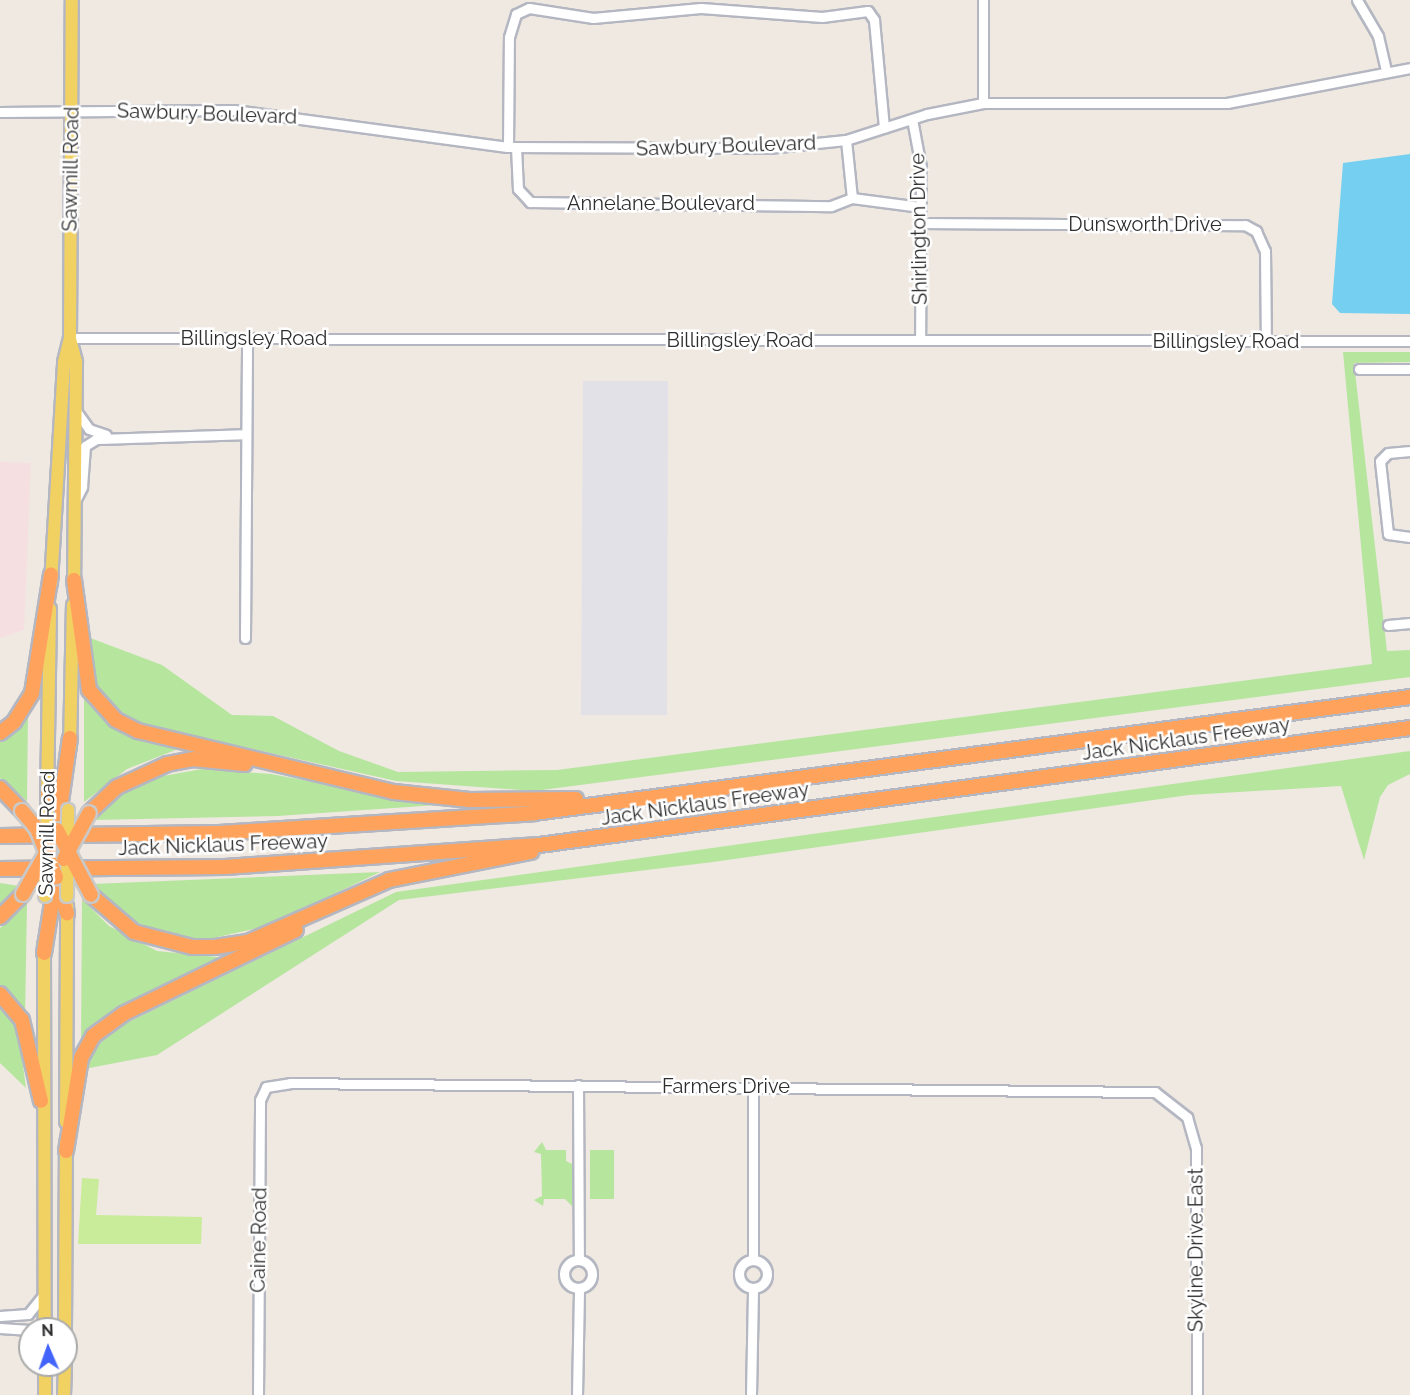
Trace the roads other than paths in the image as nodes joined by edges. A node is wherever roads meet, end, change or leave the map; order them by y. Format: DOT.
graph roads {
  1 [pos="72,0"];
  2 [pos="983,0"];
  3 [pos="1357,0"];
  4 [pos="1410,68"];
  5 [pos="1386,70"];
  6 [pos="983,103"];
  7 [pos="72,110"];
  8 [pos="0,112"];
  9 [pos="912,119"];
  10 [pos="884,128"];
  11 [pos="846,140"];
  12 [pos="512,147"];
  13 [pos="852,198"];
  14 [pos="920,207"];
  15 [pos="920,223"];
  16 [pos="70,338"];
  17 [pos="247,338"];
  18 [pos="920,340"];
  19 [pos="1266,341"];
  20 [pos="1410,341"];
  21 [pos="1359,369"];
  22 [pos="1410,369"];
  23 [pos="76,411"];
  24 [pos="246,434"];
  25 [pos="106,435"];
  26 [pos="1410,451"];
  27 [pos="74,503"];
  28 [pos="1410,537"];
  29 [pos="51,575"];
  30 [pos="74,580"];
  31 [pos="1410,623"];
  32 [pos="1388,625"];
  33 [pos="245,638"];
  34 [pos="1410,697"];
  35 [pos="1410,728"];
  36 [pos="0,733"];
  37 [pos="70,738"];
  38 [pos="318,775"];
  39 [pos="0,788"];
  40 [pos="701,792"];
  41 [pos="48,793"];
  42 [pos="58,810"];
  43 [pos="57,830"];
  44 [pos="0,836"];
  45 [pos="594,838"];
  46 [pos="46,852"];
  47 [pos="67,852"];
  48 [pos="0,869"];
  49 [pos="56,877"];
  50 [pos="56,896"];
  51 [pos="348,898"];
  52 [pos="67,913"];
  53 [pos="0,917"];
  54 [pos="44,953"];
  55 [pos="0,994"];
  56 [pos="578,1085"];
  57 [pos="753,1086"];
  58 [pos="266,1087"];
  59 [pos="41,1101"];
  60 [pos="1180,1109"];
  61 [pos="66,1151"];
  62 [pos="579,1260"];
  63 [pos="753,1260"];
  64 [pos="46,1286"];
  65 [pos="579,1288"];
  66 [pos="753,1288"];
  67 [pos="0,1316"];
  68 [pos="45,1317"];
  69 [pos="65,1317"];
  70 [pos="0,1328"];
  71 [pos="18,1329"];
  72 [pos="45,1377"];
  73 [pos="65,1377"];
  74 [pos="45,1395"];
  75 [pos="64,1395"];
  76 [pos="258,1395"];
  77 [pos="577,1395"];
  78 [pos="751,1395"];
  79 [pos="1197,1395"];
  1 -- 7 [label="main road, Sawmill Road"];
  2 -- 6 [label="street"];
  3 -- 5 [label="street"];
  4 -- 5 [label="street, Sawbury Boulevard"];
  5 -- 6 [label="street, Sawbury Boulevard"];
  6 -- 9 [label="street, Sawbury Boulevard"];
  7 -- 8 [label="street, Sawbury Boulevard"];
  7 -- 12 [label="street, Sawbury Boulevard"];
  7 -- 16 [label="main road, Sawmill Road"];
  9 -- 10 [label="street, Sawbury Boulevard"];
  9 -- 14 [label="street, Shirlington Drive"];
  10 -- 11 [label="street, Sawbury Boulevard"];
  10 -- 12 [label="street, Annelane Boulevard"];
  11 -- 12 [label="street, Sawbury Boulevard"];
  11 -- 13 [label="street"];
  12 -- 13 [label="street, Annelane Boulevard"];
  13 -- 14 [label="street, Annelane Boulevard"];
  14 -- 15 [label="street, Shirlington Drive"];
  15 -- 18 [label="street, Shirlington Drive"];
  15 -- 19 [label="street, Dunsworth Drive"];
  16 -- 17 [label="street, Billingsley Road"];
  16 -- 23 [label="main road, Sawmill Road"];
  16 -- 29 [label="main road, Sawmill Road"];
  17 -- 18 [label="street, Billingsley Road"];
  17 -- 24 [label="street"];
  18 -- 19 [label="street, Billingsley Road"];
  19 -- 20 [label="street, Billingsley Road"];
  21 -- 22 [label="street"];
  23 -- 25 [label="street"];
  23 -- 27 [label="main road, Sawmill Road"];
  24 -- 25 [label="street"];
  24 -- 33 [label="street"];
  25 -- 27 [label="street"];
  26 -- 28 [label="street"];
  27 -- 30 [label="main road, Sawmill Road"];
  29 -- 36 [label="highway"];
  29 -- 41 [label="main road, Sawmill Road"];
  30 -- 37 [label="main road, Sawmill Road"];
  30 -- 38 [label="highway"];
  31 -- 32 [label="street"];
  34 -- 40 [label="highway, Jack Nicklaus Freeway"];
  35 -- 45 [label="highway, Jack Nicklaus Freeway"];
  37 -- 42 [label="highway"];
  38 -- 40 [label="highway"];
  38 -- 47 [label="highway, bridge"];
  39 -- 46 [label="highway, bridge"];
  40 -- 44 [label="highway, Jack Nicklaus Freeway"];
  41 -- 42 [label="highway"];
  42 -- 43 [label="highway"];
  42 -- 46 [label="main road, Sawmill Road, bridge"];
  42 -- 47 [label="main road, Sawmill Road, bridge"];
  43 -- 46 [label="highway, bridge"];
  43 -- 47 [label="highway, bridge"];
  45 -- 48 [label="highway, Jack Nicklaus Freeway"];
  45 -- 51 [label="highway"];
  46 -- 49 [label="highway, bridge"];
  46 -- 50 [label="main road, Sawmill Road, bridge"];
  46 -- 53 [label="highway, bridge"];
  47 -- 49 [label="highway, bridge"];
  47 -- 50 [label="main road, Sawmill Road, bridge"];
  47 -- 51 [label="highway, bridge"];
  49 -- 50 [label="highway"];
  50 -- 52 [label="highway"];
  50 -- 54 [label="highway"];
  51 -- 61 [label="highway"];
  52 -- 61 [label="main road, Sawmill Road"];
  54 -- 59 [label="main road"];
  55 -- 59 [label="highway"];
  56 -- 57 [label="street, Farmers Drive"];
  56 -- 58 [label="street, Farmers Drive"];
  56 -- 62 [label="street"];
  57 -- 60 [label="street, Farmers Drive"];
  57 -- 63 [label="street"];
  58 -- 76 [label="street, Caine Road"];
  59 -- 64 [label="main road"];
  60 -- 79 [label="street, Skyline Drive East"];
  61 -- 69 [label="main road, Sawmill Road"];
  62 -- 65 [label="street"];
  62 -- 65 [label="street"];
  63 -- 66 [label="street"];
  63 -- 66 [label="street"];
  64 -- 67 [label="street"];
  64 -- 68 [label="main road"];
  65 -- 77 [label="street"];
  66 -- 78 [label="street"];
  70 -- 71 [label="street"];
  72 -- 74 [label="main road"];
  73 -- 75 [label="main road"];
}
